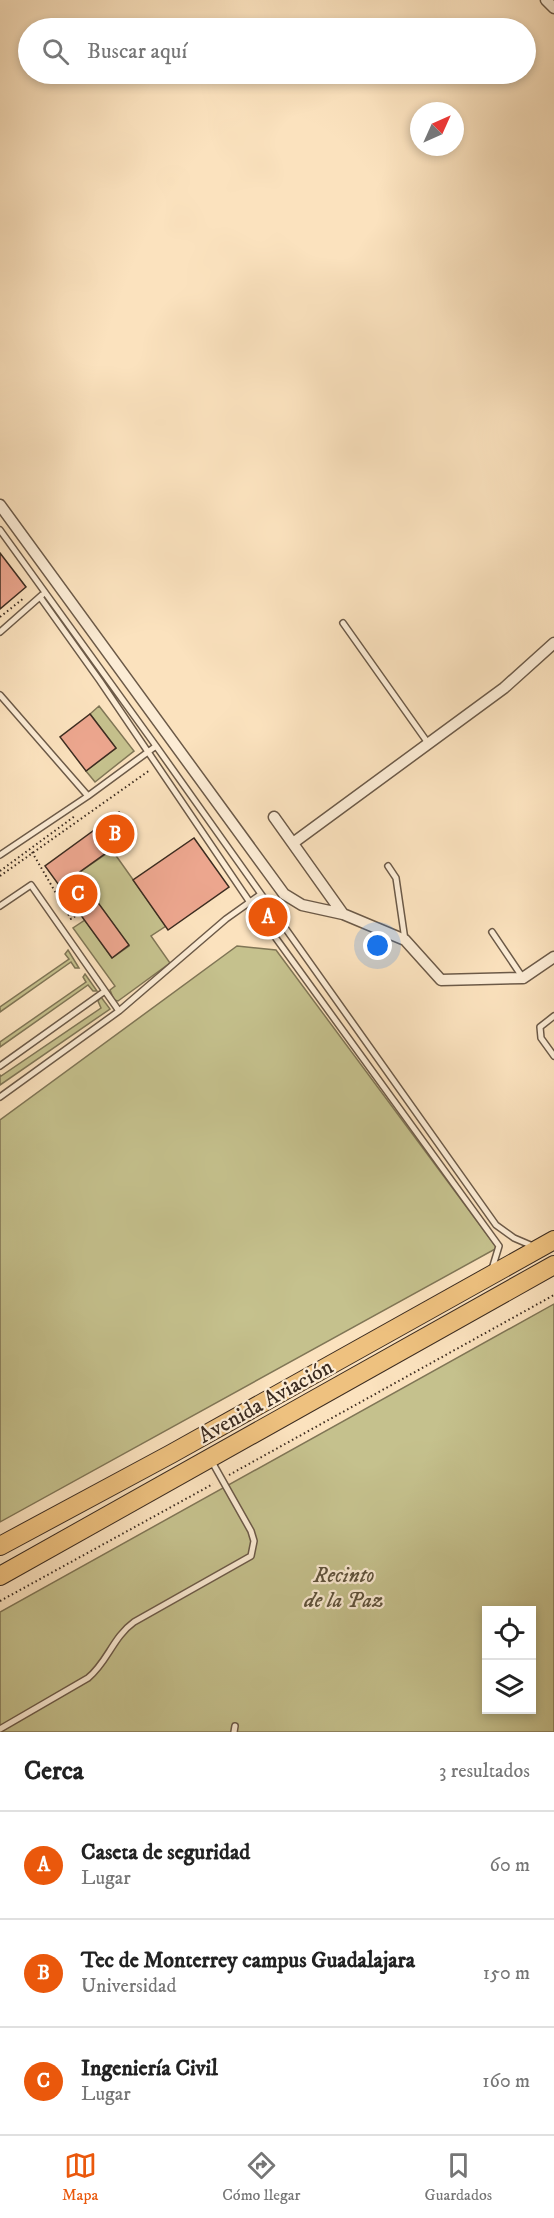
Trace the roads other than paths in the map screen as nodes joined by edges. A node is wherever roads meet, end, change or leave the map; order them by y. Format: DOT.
graph roads {
  1 [pos="546,0"];
  2 [pos="554,8"];
  3 [pos="0,505"];
  4 [pos="0,530"];
  5 [pos="45,592"];
  6 [pos="40,597"];
  7 [pos="343,623"];
  8 [pos="0,632"];
  9 [pos="554,643"];
  10 [pos="0,695"];
  11 [pos="429,745"];
  12 [pos="156,746"];
  13 [pos="148,751"];
  14 [pos="88,796"];
  15 [pos="274,817"];
  16 [pos="293,843"];
  17 [pos="0,855"];
  18 [pos="388,866"];
  19 [pos="261,894"];
  20 [pos="249,901"];
  21 [pos="0,906"];
  22 [pos="343,914"];
  23 [pos="492,932"];
  24 [pos="405,940"];
  25 [pos="554,957"];
  26 [pos="523,978"];
  27 [pos="105,991"];
  28 [pos="119,1011"];
  29 [pos="554,1016"];
  30 [pos="554,1056"];
  31 [pos="0,1066"];
  32 [pos="0,1097"];
  33 [pos="548,1252"];
  34 [pos="490,1276"];
  35 [pos="171,1454"];
  36 [pos="210,1458"];
  37 [pos="182,1474"];
  38 [pos="0,1546"];
  39 [pos="0,1576"];
  40 [pos="0,1729"];
  1 -- 2 [label="street"];
  3 -- 22 [label="street"];
  4 -- 5 [label="lane"];
  5 -- 6 [label="lane"];
  5 -- 12 [label="lane"];
  6 -- 8 [label="lane"];
  6 -- 13 [label="lane"];
  7 -- 11 [label="lane"];
  9 -- 11 [label="street"];
  10 -- 14 [label="lane"];
  11 -- 16 [label="street"];
  12 -- 13 [label="lane"];
  12 -- 19 [label="lane"];
  13 -- 14 [label="lane"];
  13 -- 20 [label="lane"];
  14 -- 17 [label="lane"];
  15 -- 16 [label="street"];
  16 -- 22 [label="street"];
  18 -- 24 [label="lane"];
  19 -- 20 [label="lane"];
  19 -- 33 [label="lane"];
  20 -- 28 [label="lane"];
  20 -- 34 [label="lane"];
  21 -- 27 [label="lane"];
  22 -- 24 [label="street"];
  23 -- 26 [label="lane"];
  24 -- 26 [label="street"];
  25 -- 26 [label="street"];
  27 -- 28 [label="lane"];
  27 -- 31 [label="lane"];
  28 -- 32 [label="lane"];
  29 -- 30 [label="lane"];
  33 -- 34 [label="main road, Avenida Aviación"];
  33 -- 36 [label="main road, Avenida Aviación"];
  34 -- 35 [label="main road, Avenida Aviación"];
  35 -- 37 [label="main road"];
  35 -- 38 [label="main road, Avenida Aviación"];
  36 -- 37 [label="main road, Avenida Aviación"];
  36 -- 40 [label="lane"];
  37 -- 39 [label="main road, Avenida Aviación"];
}
